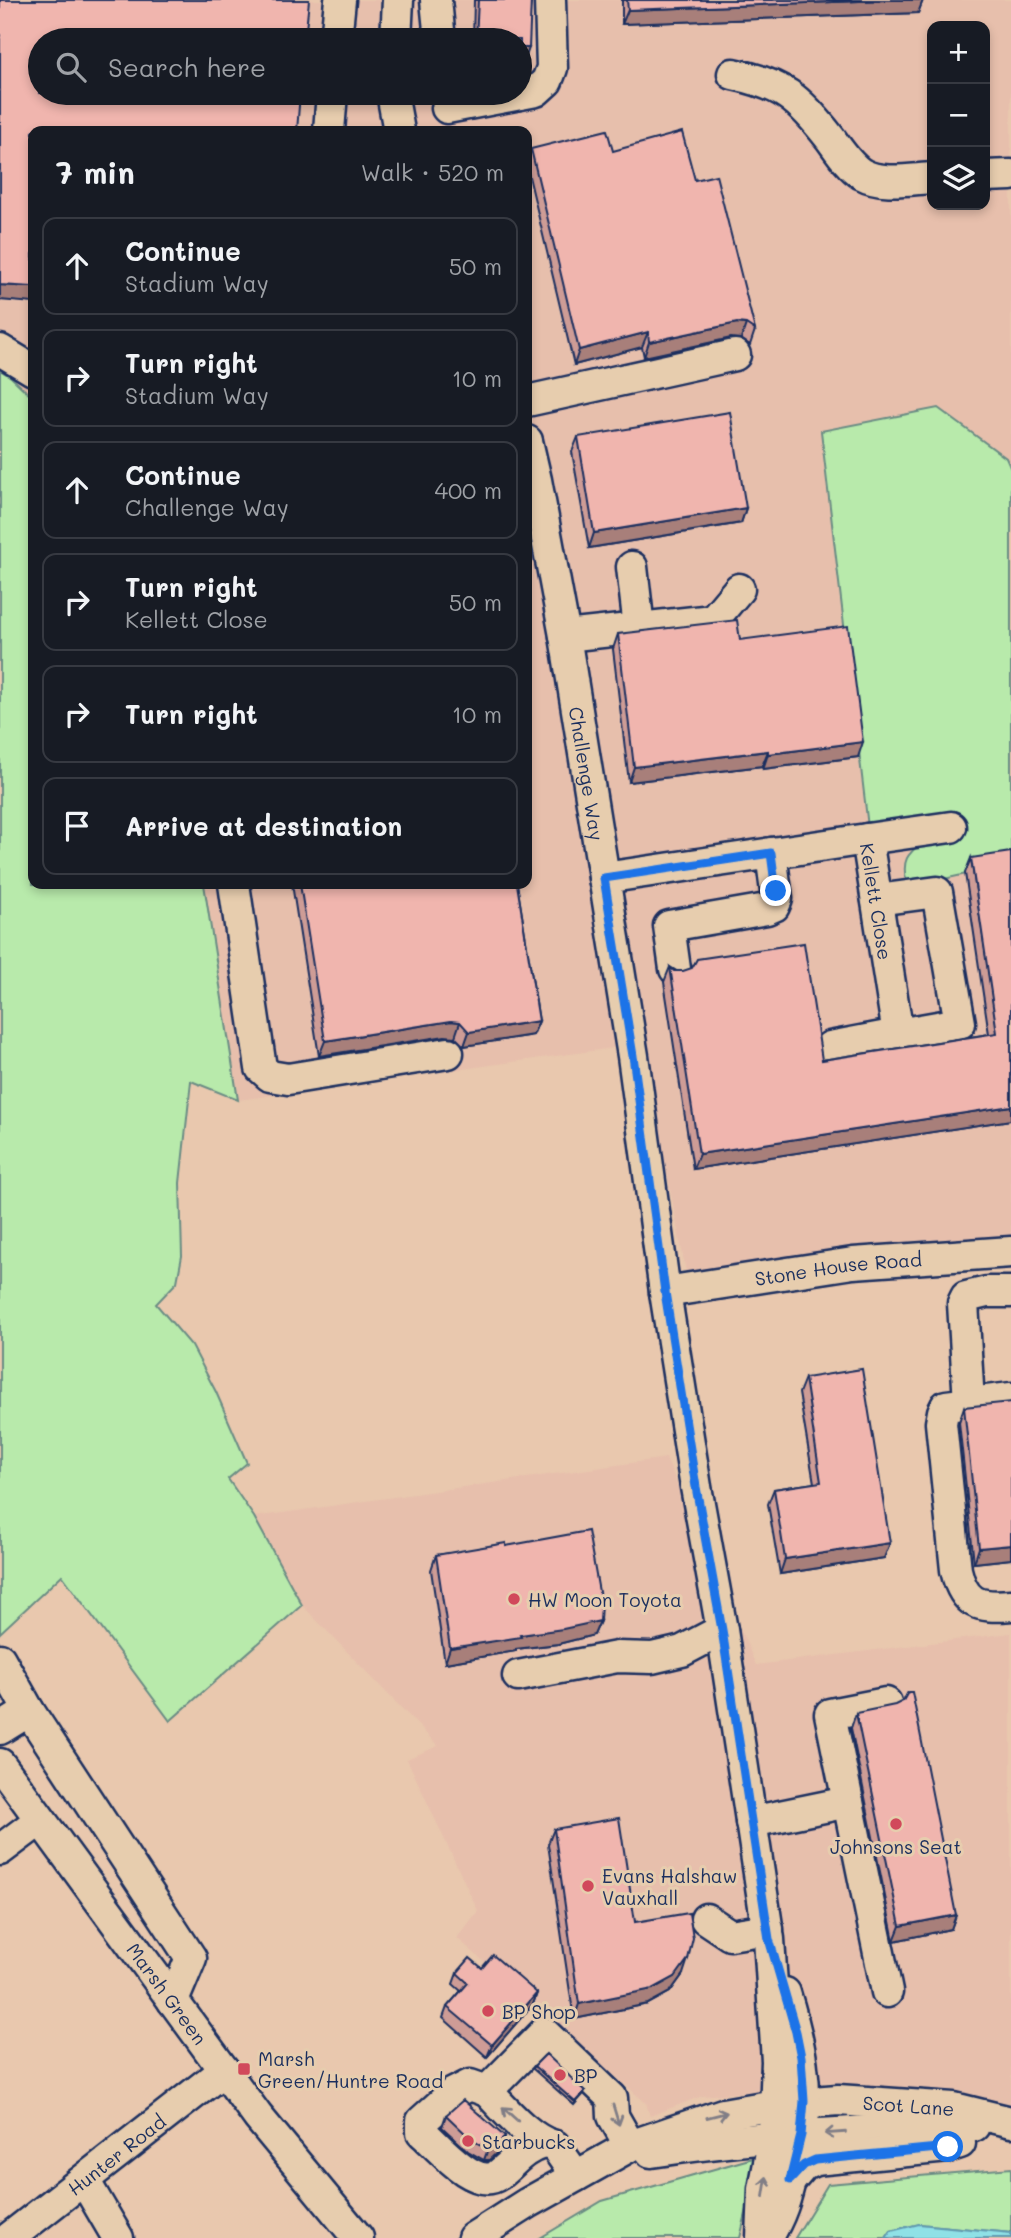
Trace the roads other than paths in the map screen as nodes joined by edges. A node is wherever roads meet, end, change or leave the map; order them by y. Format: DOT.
graph roads {
  1 [pos="340,0"];
  2 [pos="398,0"];
  3 [pos="436,0"];
  4 [pos="550,0"];
  5 [pos="338,28"];
  6 [pos="397,28"];
  7 [pos="439,28"];
  8 [pos="733,74"];
  9 [pos="532,92"];
  10 [pos="331,105"];
  11 [pos="395,105"];
  12 [pos="474,105"];
  13 [pos="448,111"];
  14 [pos="329,126"];
  15 [pos="398,126"];
  16 [pos="1011,175"];
  17 [pos="990,176"];
  18 [pos="927,178"];
  19 [pos="0,350"];
  20 [pos="735,355"];
  21 [pos="28,367"];
  22 [pos="532,400"];
  23 [pos="532,485"];
  24 [pos="632,567"];
  25 [pos="739,589"];
  26 [pos="639,628"];
  27 [pos="565,636"];
  28 [pos="951,827"];
  29 [pos="867,839"];
  30 [pos="771,853"];
  31 [pos="604,878"];
  32 [pos="235,889"];
  33 [pos="877,900"];
  34 [pos="675,969"];
  35 [pos="898,1034"];
  36 [pos="830,1047"];
  37 [pos="448,1053"];
  38 [pos="1011,1252"];
  39 [pos="665,1292"];
  40 [pos="1011,1292"];
  41 [pos="1011,1398"];
  42 [pos="969,1403"];
  43 [pos="1011,1605"];
  44 [pos="722,1630"];
  45 [pos="0,1659"];
  46 [pos="518,1676"];
  47 [pos="886,1703"];
  48 [pos="29,1711"];
  49 [pos="0,1729"];
  50 [pos="0,1763"];
  51 [pos="848,1802"];
  52 [pos="40,1820"];
  53 [pos="751,1822"];
  54 [pos="0,1850"];
  55 [pos="706,1919"];
  56 [pos="768,1934"];
  57 [pos="887,1992"];
  58 [pos="173,2001"];
  59 [pos="224,2070"];
  60 [pos="486,2091"];
  61 [pos="789,2103"];
  62 [pos="1011,2125"];
  63 [pos="788,2136"];
  64 [pos="543,2143"];
  65 [pos="620,2152"];
  66 [pos="576,2176"];
  67 [pos="84,2180"];
  68 [pos="790,2180"];
  69 [pos="350,2228"];
  70 [pos="9,2238"];
  71 [pos="118,2238"];
  72 [pos="372,2238"];
  73 [pos="474,2238"];
  74 [pos="764,2238"];
  1 -- 5 [label="street"];
  2 -- 6 [label="street"];
  3 -- 7 [label="street"];
  4 -- 9 [label="street"];
  8 -- 18 [label="street"];
  10 -- 14 [label="street"];
  11 -- 15 [label="street"];
  12 -- 13 [label="street"];
  16 -- 17 [label="street"];
  19 -- 21 [label="street"];
  20 -- 22 [label="street"];
  23 -- 27 [label="street, Challenge Way"];
  24 -- 26 [label="street"];
  25 -- 26 [label="street"];
  26 -- 27 [label="street"];
  27 -- 31 [label="street, Challenge Way"];
  28 -- 29 [label="street"];
  29 -- 30 [label="street, Kellett Close"];
  29 -- 33 [label="street, Kellett Close"];
  30 -- 31 [label="street, Kellett Close"];
  30 -- 34 [label="street"];
  31 -- 39 [label="street, Challenge Way"];
  32 -- 37 [label="street"];
  33 -- 35 [label="street, Kellett Close"];
  33 -- 35 [label="street"];
  35 -- 36 [label="street"];
  38 -- 39 [label="street, Stone House Road"];
  39 -- 44 [label="street, Challenge Way"];
  40 -- 42 [label="street"];
  41 -- 42 [label="street"];
  42 -- 43 [label="street"];
  44 -- 46 [label="street"];
  44 -- 53 [label="street, Challenge Way"];
  45 -- 48 [label="street"];
  47 -- 51 [label="street"];
  48 -- 49 [label="street"];
  48 -- 58 [label="street"];
  50 -- 52 [label="street, Marsh Green"];
  51 -- 53 [label="street"];
  51 -- 57 [label="street"];
  52 -- 54 [label="street"];
  52 -- 58 [label="street, Marsh Green"];
  53 -- 56 [label="street, Challenge Way"];
  55 -- 56 [label="street"];
  56 -- 61 [label="street, Challenge Way"];
  58 -- 59 [label="street, Marsh Green"];
  59 -- 67 [label="street, Hunter Road"];
  59 -- 69 [label="street, Marsh Green"];
  64 -- 60 [label="street, one-way"];
  60 -- 64 [label="street"];
  60 -- 65 [label="street, one-way"];
  61 -- 62 [label="street, Scot Lane"];
  61 -- 63 [label="street"];
  65 -- 61 [label="street, Scot Lane, one-way"];
  62 -- 63 [label="street, Scot Lane, one-way"];
  62 -- 68 [label="street"];
  63 -- 65 [label="street, Scot Lane"];
  63 -- 68 [label="street"];
  74 -- 63 [label="street, one-way"];
  64 -- 66 [label="street"];
  65 -- 66 [label="street, Scot Lane"];
  66 -- 73 [label="street, Scot Lane"];
  67 -- 70 [label="street, Hunter Road"];
  67 -- 71 [label="street"];
  68 -- 74 [label="street"];
  69 -- 72 [label="street, Marsh Green"];
}
